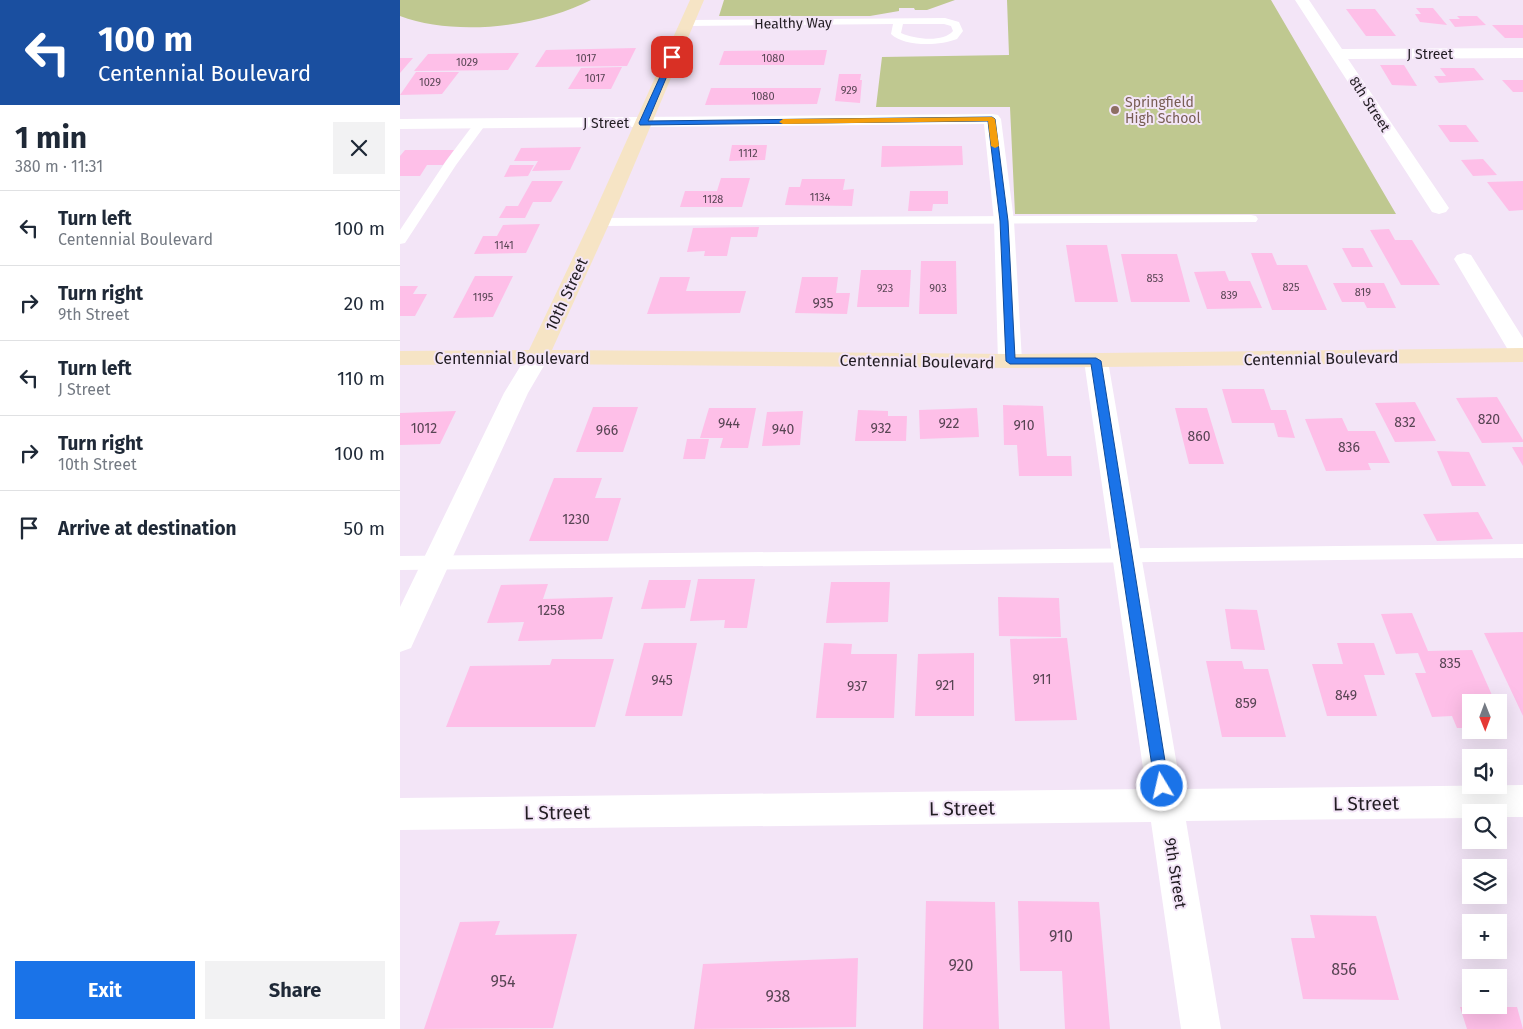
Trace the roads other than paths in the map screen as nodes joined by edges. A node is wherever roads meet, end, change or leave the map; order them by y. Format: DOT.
graph roads {
  1 [pos="697,0"];
  2 [pos="1302,0"];
  3 [pos="899,22"];
  4 [pos="687,24"];
  5 [pos="1523,53"];
  6 [pos="1338,54"];
  7 [pos="643,123"];
  8 [pos="400,124"];
  9 [pos="480,124"];
  10 [pos="1439,208"];
  11 [pos="1251,220"];
  12 [pos="1004,221"];
  13 [pos="600,222"];
  14 [pos="406,223"];
  15 [pos="400,240"];
  16 [pos="1464,259"];
  17 [pos="1523,355"];
  18 [pos="537,357"];
  19 [pos="400,358"];
  20 [pos="1010,361"];
  21 [pos="1096,361"];
  22 [pos="1523,551"];
  23 [pos="1126,555"];
  24 [pos="400,563"];
  25 [pos="436,563"];
  26 [pos="400,639"];
  27 [pos="1523,801"];
  28 [pos="1165,806"];
  29 [pos="400,814"];
  30 [pos="1201,1029"];
  1 -- 4 [label="main road, 10th Street"];
  2 -- 6 [label="street, 8th Street"];
  3 -- 3 [label="lane, Healthy Way"];
  3 -- 4 [label="lane, Healthy Way"];
  4 -- 7 [label="main road, 10th Street"];
  5 -- 6 [label="street, J Street"];
  6 -- 10 [label="street, 8th Street"];
  7 -- 9 [label="street, J Street"];
  7 -- 12 [label="street, J Street"];
  7 -- 13 [label="main road, 10th Street"];
  8 -- 9 [label="street, J Street"];
  9 -- 14 [label="lane"];
  11 -- 12 [label="lane"];
  12 -- 13 [label="lane"];
  12 -- 20 [label="street"];
  13 -- 18 [label="main road, 10th Street"];
  14 -- 15 [label="lane"];
  16 -- 17 [label="street"];
  17 -- 21 [label="main road, Centennial Boulevard"];
  18 -- 19 [label="main road, Centennial Boulevard"];
  18 -- 20 [label="main road, Centennial Boulevard"];
  18 -- 25 [label="street, 10th Street"];
  20 -- 21 [label="main road, Centennial Boulevard"];
  21 -- 23 [label="street, 9th Street"];
  22 -- 23 [label="lane"];
  23 -- 25 [label="lane"];
  23 -- 28 [label="street, 9th Street"];
  24 -- 25 [label="lane"];
  25 -- 26 [label="street, 10th Street"];
  27 -- 28 [label="street, L Street"];
  28 -- 29 [label="street, L Street"];
  28 -- 30 [label="street, 9th Street"];
}
